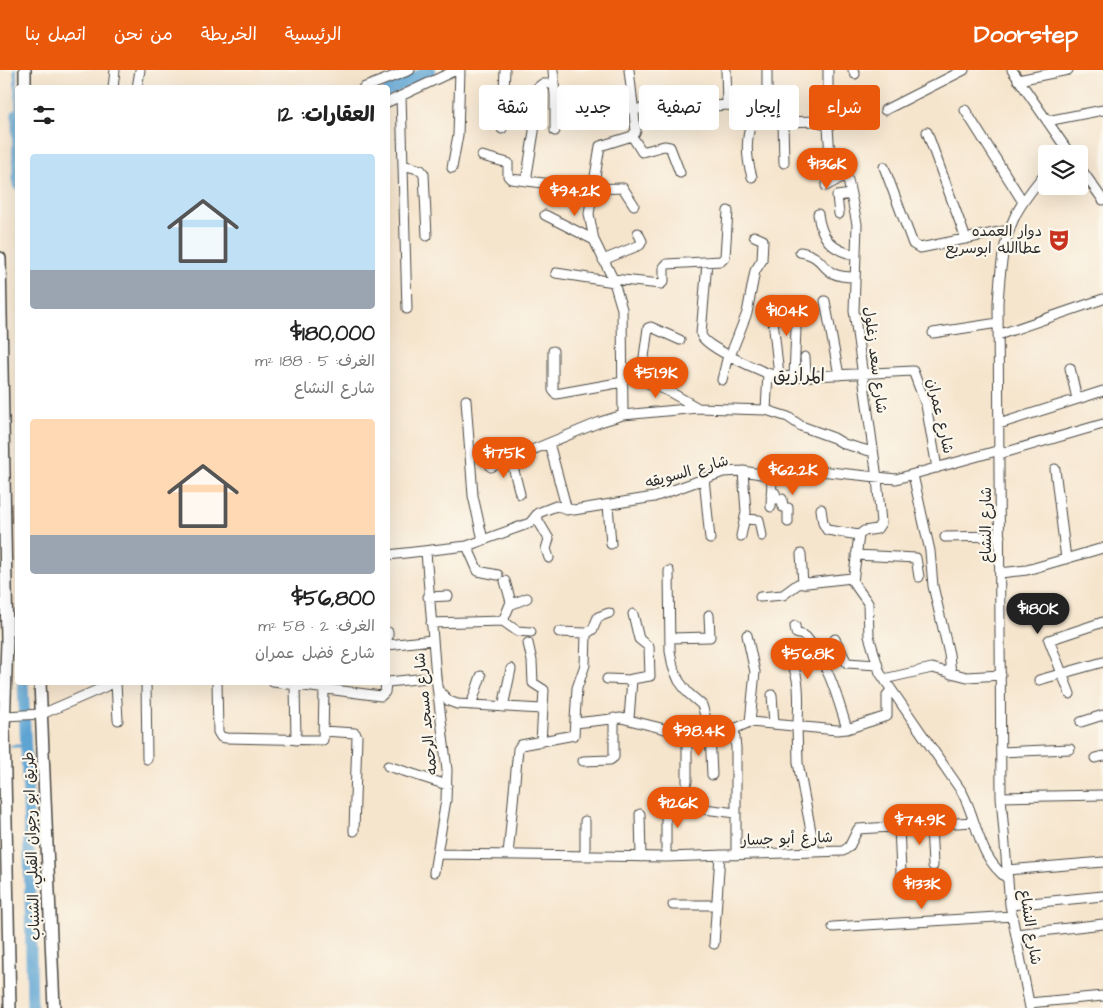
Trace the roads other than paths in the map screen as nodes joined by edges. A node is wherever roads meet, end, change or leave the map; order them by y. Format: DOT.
graph roads {
  1 [pos="25,70"];
  2 [pos="115,70"];
  3 [pos="140,70"];
  4 [pos="410,70"];
  5 [pos="456,70"];
  6 [pos="460,70"];
  7 [pos="505,70"];
  8 [pos="553,70"];
  9 [pos="629,70"];
  10 [pos="726,70"];
  11 [pos="767,70"];
  12 [pos="828,70"];
  13 [pos="964,70"];
  14 [pos="1012,70"];
  15 [pos="1068,70"];
  16 [pos="397,73"];
  17 [pos="1018,80"];
  18 [pos="552,84"];
  19 [pos="25,85"];
  20 [pos="112,85"];
  21 [pos="138,85"];
  22 [pos="370,85"];
  23 [pos="504,85"];
  24 [pos="767,85"];
  25 [pos="828,85"];
  26 [pos="401,96"];
  27 [pos="390,101"];
  28 [pos="727,106"];
  29 [pos="632,110"];
  30 [pos="885,110"];
  31 [pos="965,110"];
  32 [pos="1103,110"];
  33 [pos="555,121"];
  34 [pos="1047,121"];
  35 [pos="799,122"];
  36 [pos="749,130"];
  37 [pos="783,130"];
  38 [pos="555,131"];
  39 [pos="928,132"];
  40 [pos="632,136"];
  41 [pos="1061,145"];
  42 [pos="482,156"];
  43 [pos="784,163"];
  44 [pos="403,165"];
  45 [pos="884,167"];
  46 [pos="452,168"];
  47 [pos="680,173"];
  48 [pos="846,175"];
  49 [pos="1088,176"];
  50 [pos="752,177"];
  51 [pos="526,181"];
  52 [pos="1038,182"];
  53 [pos="826,186"];
  54 [pos="592,189"];
  55 [pos="1099,189"];
  56 [pos="851,194"];
  57 [pos="1103,200"];
  58 [pos="1023,202"];
  59 [pos="634,205"];
  60 [pos="728,211"];
  61 [pos="818,214"];
  62 [pos="839,214"];
  63 [pos="545,215"];
  64 [pos="1009,230"];
  65 [pos="638,233"];
  66 [pos="427,236"];
  67 [pos="754,236"];
  68 [pos="966,239"];
  69 [pos="594,240"];
  70 [pos="800,252"];
  71 [pos="856,255"];
  72 [pos="0,258"];
  73 [pos="603,260"];
  74 [pos="707,262"];
  75 [pos="556,273"];
  76 [pos="854,277"];
  77 [pos="614,280"];
  78 [pos="1103,299"];
  79 [pos="825,301"];
  80 [pos="771,302"];
  81 [pos="797,304"];
  82 [pos="407,309"];
  83 [pos="998,324"];
  84 [pos="933,332"];
  85 [pos="998,335"];
  86 [pos="680,340"];
  87 [pos="553,351"];
  88 [pos="729,355"];
  89 [pos="805,357"];
  90 [pos="1070,368"];
  91 [pos="768,373"];
  92 [pos="863,374"];
  93 [pos="838,375"];
  94 [pos="779,376"];
  95 [pos="806,376"];
  96 [pos="623,377"];
  97 [pos="794,377"];
  98 [pos="642,379"];
  99 [pos="722,380"];
  100 [pos="1103,391"];
  101 [pos="466,400"];
  102 [pos="1077,400"];
  103 [pos="698,408"];
  104 [pos="766,410"];
  105 [pos="622,415"];
  106 [pos="999,424"];
  107 [pos="1103,424"];
  108 [pos="549,443"];
  109 [pos="873,452"];
  110 [pos="1000,452"];
  111 [pos="511,459"];
  112 [pos="491,467"];
  113 [pos="937,468"];
  114 [pos="1055,469"];
  115 [pos="744,471"];
  116 [pos="913,475"];
  117 [pos="772,476"];
  118 [pos="704,478"];
  119 [pos="877,478"];
  120 [pos="771,493"];
  121 [pos="520,494"];
  122 [pos="608,505"];
  123 [pos="771,507"];
  124 [pos="822,509"];
  125 [pos="568,510"];
  126 [pos="536,517"];
  127 [pos="745,519"];
  128 [pos="788,522"];
  129 [pos="859,535"];
  130 [pos="741,536"];
  131 [pos="762,536"];
  132 [pos="1000,536"];
  133 [pos="945,537"];
  134 [pos="710,539"];
  135 [pos="483,540"];
  136 [pos="611,544"];
  137 [pos="468,546"];
  138 [pos="1103,548"];
  139 [pos="426,552"];
  140 [pos="801,554"];
  141 [pos="856,555"];
  142 [pos="390,556"];
  143 [pos="549,558"];
  144 [pos="1066,559"];
  145 [pos="670,571"];
  146 [pos="1000,573"];
  147 [pos="919,577"];
  148 [pos="852,578"];
  149 [pos="803,584"];
  150 [pos="448,596"];
  151 [pos="428,597"];
  152 [pos="760,597"];
  153 [pos="527,598"];
  154 [pos="510,605"];
  155 [pos="609,613"];
  156 [pos="633,614"];
  157 [pos="709,615"];
  158 [pos="503,621"];
  159 [pos="1103,622"];
  160 [pos="431,623"];
  161 [pos="795,626"];
  162 [pos="531,632"];
  163 [pos="559,632"];
  164 [pos="586,633"];
  165 [pos="746,635"];
  166 [pos="670,638"];
  167 [pos="835,639"];
  168 [pos="432,640"];
  169 [pos="4,641"];
  170 [pos="528,642"];
  171 [pos="390,645"];
  172 [pos="780,650"];
  173 [pos="3,662"];
  174 [pos="1103,662"];
  175 [pos="877,665"];
  176 [pos="511,669"];
  177 [pos="951,674"];
  178 [pos="1062,674"];
  179 [pos="1001,675"];
  180 [pos="481,676"];
  181 [pos="436,677"];
  182 [pos="607,679"];
  183 [pos="884,679"];
  184 [pos="632,680"];
  185 [pos="1039,680"];
  186 [pos="390,682"];
  187 [pos="40,685"];
  188 [pos="109,685"];
  189 [pos="116,685"];
  190 [pos="146,685"];
  191 [pos="217,685"];
  192 [pos="295,685"];
  193 [pos="386,685"];
  194 [pos="324,689"];
  195 [pos="437,689"];
  196 [pos="891,690"];
  197 [pos="1070,694"];
  198 [pos="772,695"];
  199 [pos="470,705"];
  200 [pos="503,707"];
  201 [pos="542,709"];
  202 [pos="38,714"];
  203 [pos="1103,715"];
  204 [pos="9,716"];
  205 [pos="614,718"];
  206 [pos="629,719"];
  207 [pos="118,720"];
  208 [pos="750,722"];
  209 [pos="1081,722"];
  210 [pos="575,723"];
  211 [pos="774,724"];
  212 [pos="797,726"];
  213 [pos="2,729"];
  214 [pos="734,729"];
  215 [pos="847,729"];
  216 [pos="323,731"];
  217 [pos="687,732"];
  218 [pos="710,732"];
  219 [pos="296,740"];
  220 [pos="541,742"];
  221 [pos="1070,749"];
  222 [pos="1001,752"];
  223 [pos="147,759"];
  224 [pos="583,761"];
  225 [pos="2,764"];
  226 [pos="388,766"];
  227 [pos="712,775"];
  228 [pos="686,782"];
  229 [pos="447,785"];
  230 [pos="1103,795"];
  231 [pos="1001,798"];
  232 [pos="666,800"];
  233 [pos="704,809"];
  234 [pos="736,813"];
  235 [pos="640,814"];
  236 [pos="585,821"];
  237 [pos="974,822"];
  238 [pos="930,824"];
  239 [pos="899,826"];
  240 [pos="354,831"];
  241 [pos="815,852"];
  242 [pos="437,854"];
  243 [pos="508,855"];
  244 [pos="720,855"];
  245 [pos="736,855"];
  246 [pos="585,856"];
  247 [pos="641,857"];
  248 [pos="666,857"];
  249 [pos="1103,862"];
  250 [pos="933,866"];
  251 [pos="434,872"];
  252 [pos="901,873"];
  253 [pos="1008,874"];
  254 [pos="1103,896"];
  255 [pos="674,905"];
  256 [pos="716,905"];
  257 [pos="1010,905"];
  258 [pos="1012,916"];
  259 [pos="1103,924"];
  260 [pos="833,927"];
  261 [pos="1016,934"];
  262 [pos="714,944"];
  263 [pos="1103,996"];
  264 [pos="1075,1003"];
  265 [pos="1029,1005"];
  266 [pos="10,1008"];
  267 [pos="54,1008"];
  1 -- 19 [label="street"];
  2 -- 20 [label="street"];
  3 -- 21 [label="street"];
  4 -- 16 [label="street"];
  5 -- 26 [label="street"];
  6 -- 46 [label="street"];
  7 -- 23 [label="street"];
  8 -- 18 [label="street"];
  9 -- 29 [label="street"];
  10 -- 28 [label="street"];
  11 -- 24 [label="street"];
  12 -- 25 [label="street"];
  13 -- 30 [label="street"];
  14 -- 17 [label="street"];
  15 -- 17 [label="street"];
  16 -- 22 [label="street"];
  17 -- 34 [label="street"];
  18 -- 33 [label="street"];
  18 -- 51 [label="street"];
  26 -- 27 [label="street"];
  26 -- 44 [label="street"];
  28 -- 29 [label="street, شارع سعد زغلول"];
  29 -- 40 [label="street"];
  31 -- 58 [label="street"];
  32 -- 34 [label="street"];
  33 -- 38 [label="street"];
  34 -- 41 [label="street"];
  35 -- 48 [label="street, شارع سعد زغلول"];
  36 -- 50 [label="street"];
  37 -- 43 [label="street"];
  39 -- 68 [label="street"];
  40 -- 47 [label="street"];
  40 -- 54 [label="street"];
  42 -- 51 [label="street"];
  44 -- 66 [label="street"];
  44 -- 82 [label="street"];
  45 -- 68 [label="street"];
  48 -- 53 [label="street"];
  48 -- 56 [label="street, شارع سعد زغلول"];
  49 -- 55 [label="street"];
  51 -- 54 [label="street"];
  52 -- 58 [label="street, شارع النشاع"];
  54 -- 59 [label="street"];
  54 -- 69 [label="street"];
  55 -- 57 [label="street"];
  56 -- 62 [label="street"];
  56 -- 71 [label="street, شارع سعد زغلول"];
  58 -- 64 [label="street, شارع النشاع"];
  60 -- 74 [label="street"];
  61 -- 71 [label="street"];
  63 -- 69 [label="street"];
  64 -- 68 [label="street"];
  64 -- 83 [label="street, شارع النشاع"];
  65 -- 73 [label="street"];
  67 -- 88 [label="street"];
  69 -- 73 [label="street"];
  70 -- 76 [label="street"];
  71 -- 76 [label="street, شارع سعد زغلول"];
  72 -- 169 [label="street, طريق ابو رجوان القبلي, الشنباب"];
  73 -- 77 [label="street"];
  74 -- 77 [label="street"];
  74 -- 88 [label="street"];
  75 -- 77 [label="street"];
  76 -- 92 [label="street, شارع سعد زغلول"];
  77 -- 96 [label="street"];
  78 -- 85 [label="street"];
  79 -- 93 [label="street"];
  80 -- 94 [label="street"];
  81 -- 97 [label="street"];
  83 -- 84 [label="street"];
  83 -- 85 [label="street, شارع النشاع"];
  85 -- 106 [label="street, شارع النشاع"];
  86 -- 98 [label="street"];
  87 -- 96 [label="street"];
  88 -- 91 [label="street"];
  88 -- 99 [label="street"];
  89 -- 95 [label="street"];
  90 -- 102 [label="street"];
  91 -- 94 [label="street"];
  91 -- 104 [label="street"];
  92 -- 93 [label="street"];
  92 -- 109 [label="street, شارع سعد زغلول"];
  92 -- 113 [label="street, شارع عمران"];
  93 -- 95 [label="street"];
  94 -- 97 [label="street"];
  95 -- 97 [label="street"];
  96 -- 98 [label="street"];
  96 -- 105 [label="street"];
  98 -- 103 [label="street"];
  100 -- 102 [label="street"];
  101 -- 135 [label="street"];
  102 -- 106 [label="street"];
  103 -- 104 [label="street"];
  103 -- 105 [label="street"];
  104 -- 109 [label="street"];
  105 -- 108 [label="street"];
  106 -- 110 [label="street, شارع النشاع"];
  107 -- 110 [label="street, شارع السويقه"];
  108 -- 111 [label="street"];
  108 -- 125 [label="street"];
  109 -- 119 [label="street, شارع سعد زغلول"];
  110 -- 113 [label="street, شارع السويقه"];
  110 -- 132 [label="street, شارع النشاع"];
  111 -- 112 [label="street"];
  111 -- 121 [label="street"];
  113 -- 116 [label="street, شارع السويقه"];
  114 -- 144 [label="street"];
  115 -- 117 [label="street, شارع السويقه"];
  115 -- 118 [label="street, شارع السويقه"];
  115 -- 127 [label="street"];
  116 -- 119 [label="street, شارع السويقه"];
  116 -- 177 [label="street"];
  117 -- 119 [label="street, شارع السويقه"];
  117 -- 120 [label="street"];
  118 -- 122 [label="street, شارع السويقه"];
  118 -- 134 [label="street"];
  119 -- 129 [label="street, شارع سعد زغلول"];
  120 -- 123 [label="street"];
  120 -- 128 [label="street"];
  122 -- 125 [label="street, شارع السويقه"];
  122 -- 136 [label="street"];
  124 -- 129 [label="street"];
  125 -- 126 [label="street, شارع السويقه"];
  126 -- 135 [label="street, شارع السويقه"];
  126 -- 143 [label="street"];
  127 -- 130 [label="street"];
  127 -- 131 [label="street"];
  129 -- 141 [label="street"];
  132 -- 133 [label="street"];
  132 -- 146 [label="street, شارع النشاع"];
  135 -- 137 [label="street, شارع السويقه"];
  137 -- 139 [label="street, شارع السويقه"];
  137 -- 154 [label="street"];
  138 -- 144 [label="street"];
  139 -- 142 [label="street, شارع السويقه"];
  139 -- 151 [label="street, شارع مسجد الرحمه"];
  140 -- 149 [label="street"];
  141 -- 147 [label="street"];
  141 -- 148 [label="street"];
  144 -- 146 [label="street"];
  145 -- 166 [label="street"];
  146 -- 179 [label="street, شارع النشاع"];
  148 -- 149 [label="street"];
  148 -- 175 [label="street"];
  149 -- 152 [label="street"];
  150 -- 151 [label="street"];
  151 -- 160 [label="street, شارع مسجد الرحمه"];
  153 -- 154 [label="street"];
  154 -- 158 [label="street"];
  155 -- 164 [label="street"];
  156 -- 184 [label="street"];
  157 -- 166 [label="street"];
  158 -- 160 [label="street"];
  158 -- 162 [label="street"];
  159 -- 178 [label="street"];
  160 -- 168 [label="street, شارع مسجد الرحمه"];
  161 -- 215 [label="street"];
  163 -- 164 [label="street"];
  164 -- 210 [label="street"];
  165 -- 208 [label="street"];
  166 -- 218 [label="street"];
  167 -- 175 [label="street"];
  168 -- 171 [label="street"];
  168 -- 181 [label="street, شارع مسجد الرحمه"];
  169 -- 173 [label="street, طريق ابو رجوان القبلي, الشنباب"];
  170 -- 201 [label="street"];
  172 -- 212 [label="street"];
  173 -- 204 [label="street, طريق ابو رجوان القبلي, الشنباب"];
  174 -- 178 [label="street"];
  175 -- 183 [label="street"];
  176 -- 200 [label="street"];
  177 -- 179 [label="street"];
  177 -- 183 [label="street"];
  178 -- 185 [label="street"];
  178 -- 197 [label="street"];
  179 -- 222 [label="street, شارع النشاع"];
  180 -- 199 [label="street"];
  181 -- 186 [label="street"];
  181 -- 195 [label="street, شارع مسجد الرحمه"];
  182 -- 184 [label="street"];
  183 -- 196 [label="street"];
  184 -- 206 [label="street"];
  187 -- 202 [label="street, طريق ابو رجوان القبلي, الشنباب"];
  188 -- 202 [label="street"];
  189 -- 207 [label="street"];
  190 -- 223 [label="street"];
  191 -- 219 [label="street"];
  192 -- 194 [label="street"];
  192 -- 219 [label="street"];
  193 -- 194 [label="street"];
  194 -- 216 [label="street"];
  195 -- 199 [label="street"];
  195 -- 229 [label="street, شارع مسجد الرحمه"];
  196 -- 215 [label="street"];
  196 -- 237 [label="street"];
  198 -- 211 [label="street"];
  199 -- 200 [label="street"];
  200 -- 201 [label="street"];
  201 -- 220 [label="street"];
  202 -- 204 [label="street"];
  202 -- 267 [label="street, طريق ابو رجوان القبلي, الشنباب"];
  203 -- 209 [label="street"];
  204 -- 213 [label="street, طريق ابو رجوان القبلي, الشنباب"];
  205 -- 206 [label="street"];
  205 -- 210 [label="street"];
  205 -- 224 [label="street"];
  206 -- 217 [label="street"];
  208 -- 211 [label="street"];
  208 -- 214 [label="street"];
  210 -- 220 [label="street"];
  211 -- 212 [label="street"];
  212 -- 215 [label="street"];
  212 -- 241 [label="street"];
  213 -- 225 [label="street, طريق ابو رجوان القبلي, الشنباب"];
  214 -- 218 [label="street"];
  214 -- 234 [label="street"];
  216 -- 219 [label="street"];
  216 -- 240 [label="street"];
  217 -- 218 [label="street"];
  217 -- 228 [label="street"];
  218 -- 227 [label="street"];
  220 -- 243 [label="street"];
  221 -- 222 [label="street"];
  222 -- 231 [label="street, شارع النشاع"];
  225 -- 266 [label="street, طريق ابو رجوان القبلي, الشنباب"];
  226 -- 229 [label="street"];
  229 -- 242 [label="street, شارع مسجد الرحمه"];
  230 -- 231 [label="street"];
  231 -- 253 [label="street, شارع النشاع"];
  232 -- 248 [label="street"];
  233 -- 234 [label="street"];
  234 -- 245 [label="street"];
  235 -- 247 [label="street"];
  236 -- 246 [label="street"];
  237 -- 238 [label="street, شارع أبو جسار"];
  237 -- 253 [label="street"];
  238 -- 239 [label="street, شارع أبو جسار"];
  238 -- 250 [label="street"];
  239 -- 241 [label="street, شارع أبو جسار"];
  239 -- 252 [label="street"];
  241 -- 245 [label="street, شارع أبو جسار"];
  242 -- 243 [label="street, شارع أبو جسار"];
  242 -- 251 [label="street, شارع مسجد الرحمه"];
  243 -- 246 [label="street, شارع أبو جسار"];
  244 -- 245 [label="street, شارع أبو جسار"];
  244 -- 248 [label="street, شارع أبو جسار"];
  244 -- 256 [label="street"];
  246 -- 247 [label="street, شارع أبو جسار"];
  247 -- 248 [label="street, شارع أبو جسار"];
  249 -- 253 [label="street"];
  253 -- 257 [label="street, شارع النشاع"];
  254 -- 257 [label="street"];
  255 -- 256 [label="street"];
  256 -- 262 [label="street"];
  257 -- 258 [label="street, شارع النشاع"];
  258 -- 260 [label="street"];
  258 -- 261 [label="street, شارع النشاع"];
  259 -- 261 [label="street"];
  261 -- 265 [label="street, شارع النشاع"];
  263 -- 264 [label="street"];
  264 -- 265 [label="street"];
}
